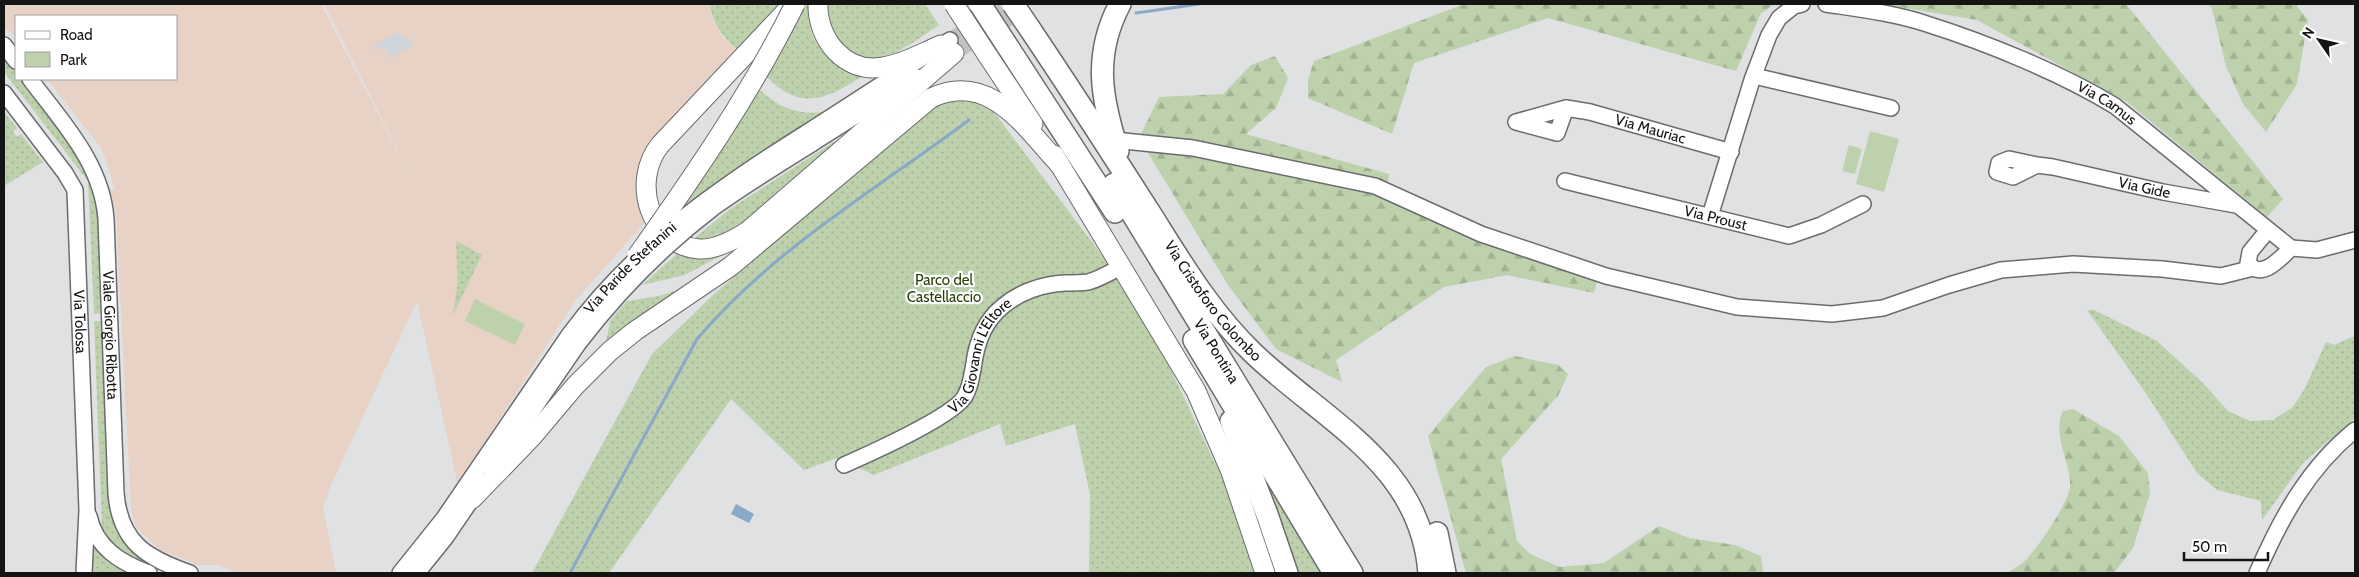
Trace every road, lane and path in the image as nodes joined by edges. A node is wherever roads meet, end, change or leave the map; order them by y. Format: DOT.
graph roads {
  1 [pos="794,4"];
  2 [pos="818,4"];
  3 [pos="954,4"];
  4 [pos="980,4"];
  5 [pos="998,4"];
  6 [pos="1013,4"];
  7 [pos="1120,4"];
  8 [pos="1802,4"];
  9 [pos="1826,4"];
  10 [pos="1019,37"];
  11 [pos="4,45"];
  12 [pos="951,47"];
  13 [pos="15,60"];
  14 [pos="1754,76"];
  15 [pos="31,80"];
  16 [pos="4,93"];
  17 [pos="1566,108"];
  18 [pos="1891,108"];
  19 [pos="809,138"];
  20 [pos="1114,140"];
  21 [pos="1732,152"];
  22 [pos="1060,165"];
  23 [pos="2037,165"];
  24 [pos="1125,175"];
  25 [pos="1565,181"];
  26 [pos="1863,204"];
  27 [pos="2237,205"];
  28 [pos="1710,216"];
  29 [pos="2268,230"];
  30 [pos="2355,240"];
  31 [pos="2291,248"];
  32 [pos="637,256"];
  33 [pos="1122,266"];
  34 [pos="2253,268"];
  35 [pos="573,339"];
  36 [pos="1253,353"];
  37 [pos="1210,367"];
  38 [pos="2355,430"];
  39 [pos="844,465"];
  40 [pos="472,500"];
  41 [pos="88,510"];
  42 [pos="84,573"];
  43 [pos="149,573"];
  44 [pos="190,573"];
  45 [pos="400,573"];
  46 [pos="416,573"];
  47 [pos="1264,573"];
  48 [pos="1287,573"];
  49 [pos="1334,573"];
  50 [pos="1352,573"];
  51 [pos="1429,573"];
  52 [pos="1445,573"];
  53 [pos="2257,573"];
  1 -- 12 [label="main road"];
  1 -- 32 [label="main road, bridge"];
  2 -- 12 [label="main road"];
  3 -- 22 [label="main road, bridge"];
  4 -- 10 [label="highway, Via Cristoforo Colombo, bridge"];
  5 -- 10 [label="highway, Via Pontina"];
  6 -- 10 [label="highway, Via Cristoforo Colombo, bridge"];
  7 -- 20 [label="highway"];
  8 -- 14 [label="street"];
  9 -- 27 [label="street, Via Camus"];
  10 -- 24 [label="highway, Via Cristoforo Colombo"];
  10 -- 37 [label="highway, Via Cristoforo Colombo"];
  10 -- 50 [label="highway, Via Pontina"];
  11 -- 13 [label="street"];
  12 -- 19 [label="street, Via Paride Stefanini"];
  14 -- 18 [label="street"];
  14 -- 21 [label="street"];
  15 -- 44 [label="street, Viale Giorgio Ribotta"];
  16 -- 41 [label="street, Via Tolosa"];
  17 -- 21 [label="street, Via Mauriac"];
  19 -- 32 [label="street, Via Paride Stefanini, bridge"];
  19 -- 35 [label="street, Via Paride Stefanini, bridge"];
  20 -- 24 [label="highway"];
  20 -- 34 [label="street"];
  21 -- 28 [label="street"];
  22 -- 33 [label="main road"];
  22 -- 40 [label="main road"];
  23 -- 27 [label="street, Via Gide"];
  24 -- 36 [label="highway, Via Cristoforo Colombo"];
  25 -- 28 [label="street, Via Proust"];
  26 -- 28 [label="street, Via Proust"];
  27 -- 29 [label="street, Via Camus"];
  29 -- 31 [label="street, Via Camus"];
  29 -- 34 [label="street"];
  30 -- 31 [label="street"];
  31 -- 34 [label="street"];
  32 -- 35 [label="street, Via Paride Stefanini, bridge"];
  33 -- 39 [label="street, Via Giovanni L'Eltore"];
  33 -- 47 [label="main road"];
  35 -- 40 [label="street, Via Paride Stefanini"];
  35 -- 45 [label="street, Via Paride Stefanini"];
  36 -- 51 [label="highway, Via Cristoforo Colombo"];
  36 -- 52 [label="highway"];
  37 -- 48 [label="highway"];
  37 -- 49 [label="highway, Via Pontina"];
  38 -- 53 [label="street"];
  40 -- 46 [label="street, Via Paride Stefanini"];
  41 -- 42 [label="street, Via Tolosa"];
  41 -- 43 [label="street"];
}
